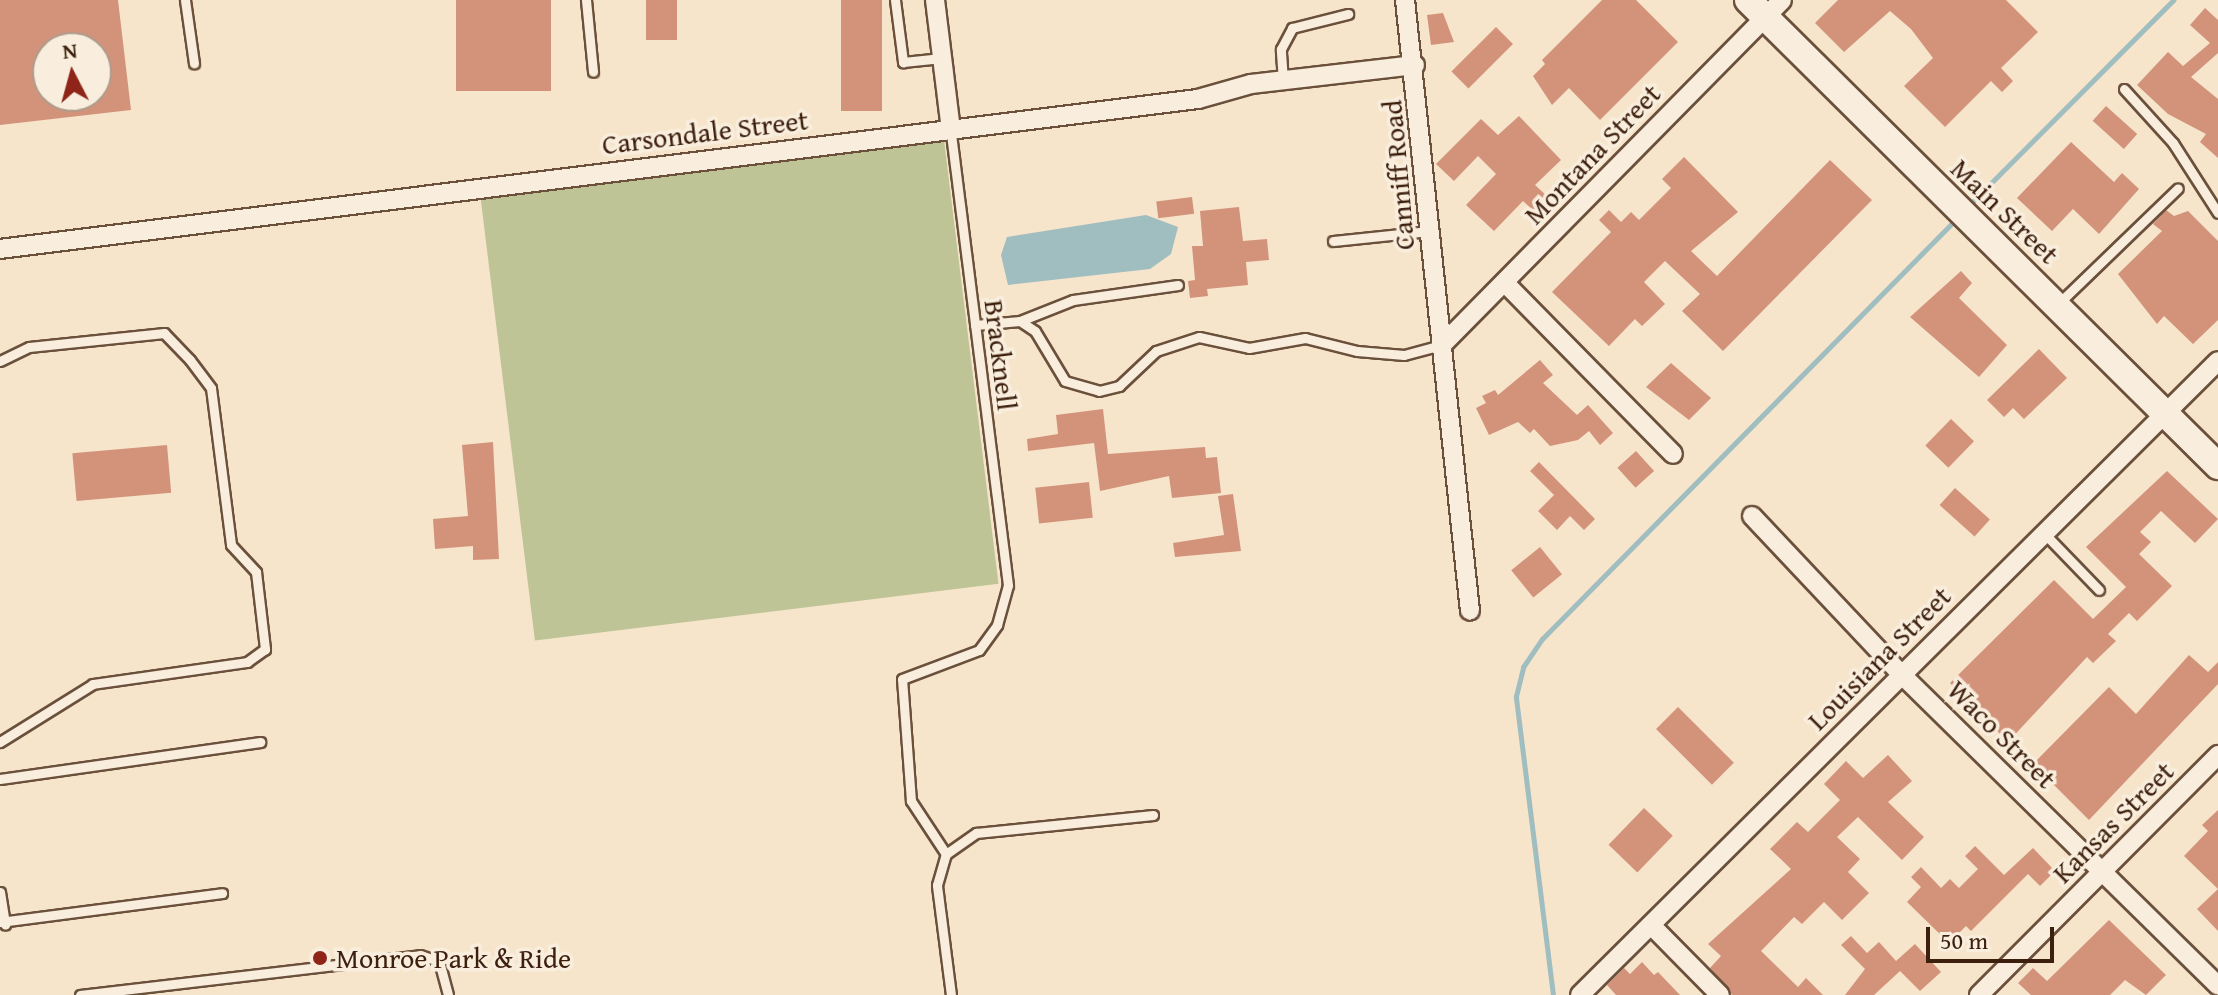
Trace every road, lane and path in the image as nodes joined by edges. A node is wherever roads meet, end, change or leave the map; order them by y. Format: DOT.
graph roads {
  1 [pos="185,0"];
  2 [pos="586,0"];
  3 [pos="895,0"];
  4 [pos="935,0"];
  5 [pos="1405,0"];
  6 [pos="1765,6"];
  7 [pos="1348,14"];
  8 [pos="942,58"];
  9 [pos="194,63"];
  10 [pos="1415,65"];
  11 [pos="593,72"];
  12 [pos="1283,81"];
  13 [pos="2124,89"];
  14 [pos="951,131"];
  15 [pos="2178,188"];
  16 [pos="2218,213"];
  17 [pos="1431,231"];
  18 [pos="1333,241"];
  19 [pos="0,249"];
  20 [pos="1506,284"];
  21 [pos="1178,285"];
  22 [pos="2056,305"];
  23 [pos="1020,321"];
  24 [pos="975,325"];
  25 [pos="1442,345"];
  26 [pos="0,361"];
  27 [pos="2218,361"];
  28 [pos="2165,413"];
  29 [pos="1673,454"];
  30 [pos="2218,466"];
  31 [pos="1752,516"];
  32 [pos="2044,533"];
  33 [pos="2099,590"];
  34 [pos="1470,611"];
  35 [pos="1902,675"];
  36 [pos="0,742"];
  37 [pos="260,742"];
  38 [pos="2218,755"];
  39 [pos="0,779"];
  40 [pos="1153,815"];
  41 [pos="946,854"];
  42 [pos="2103,872"];
  43 [pos="0,892"];
  44 [pos="222,893"];
  45 [pos="3,922"];
  46 [pos="1651,925"];
  47 [pos="2218,986"];
  48 [pos="80,995"];
  49 [pos="448,995"];
  50 [pos="951,995"];
  51 [pos="1580,995"];
  52 [pos="1720,995"];
  53 [pos="1979,995"];
  1 -- 9 [label="lane"];
  2 -- 11 [label="lane"];
  3 -- 8 [label="lane"];
  4 -- 8 [label="street"];
  5 -- 10 [label="street, Canniff Road"];
  6 -- 20 [label="street, Montana Street"];
  6 -- 22 [label="street, Main Street"];
  7 -- 12 [label="lane"];
  8 -- 14 [label="street"];
  10 -- 12 [label="street, Carsondale Street"];
  10 -- 17 [label="street, Canniff Road"];
  12 -- 14 [label="street, Carsondale Street"];
  13 -- 16 [label="lane"];
  14 -- 19 [label="street, Carsondale Street"];
  14 -- 24 [label="lane, Bracknell"];
  15 -- 22 [label="lane"];
  17 -- 18 [label="lane"];
  17 -- 25 [label="street, Canniff Road"];
  20 -- 25 [label="street, Montana Street"];
  20 -- 29 [label="street"];
  21 -- 23 [label="lane"];
  22 -- 28 [label="street, Main Street"];
  23 -- 24 [label="lane"];
  23 -- 25 [label="lane"];
  24 -- 41 [label="lane, Bracknell"];
  25 -- 34 [label="street, Canniff Road"];
  26 -- 36 [label="lane"];
  27 -- 28 [label="street, Louisiana Street"];
  28 -- 30 [label="street, Main Street"];
  28 -- 32 [label="street, Louisiana Street"];
  31 -- 35 [label="street, Waco Street"];
  32 -- 33 [label="lane"];
  32 -- 35 [label="street, Louisiana Street"];
  35 -- 42 [label="street, Waco Street"];
  35 -- 46 [label="street, Louisiana Street"];
  37 -- 39 [label="lane"];
  38 -- 42 [label="street, Kansas Street"];
  40 -- 41 [label="lane"];
  41 -- 50 [label="lane"];
  42 -- 47 [label="street, Waco Street"];
  42 -- 53 [label="street, Kansas Street"];
  43 -- 45 [label="lane"];
  44 -- 45 [label="lane"];
  46 -- 51 [label="street, Louisiana Street"];
  46 -- 52 [label="street"];
  48 -- 49 [label="lane"];
}
